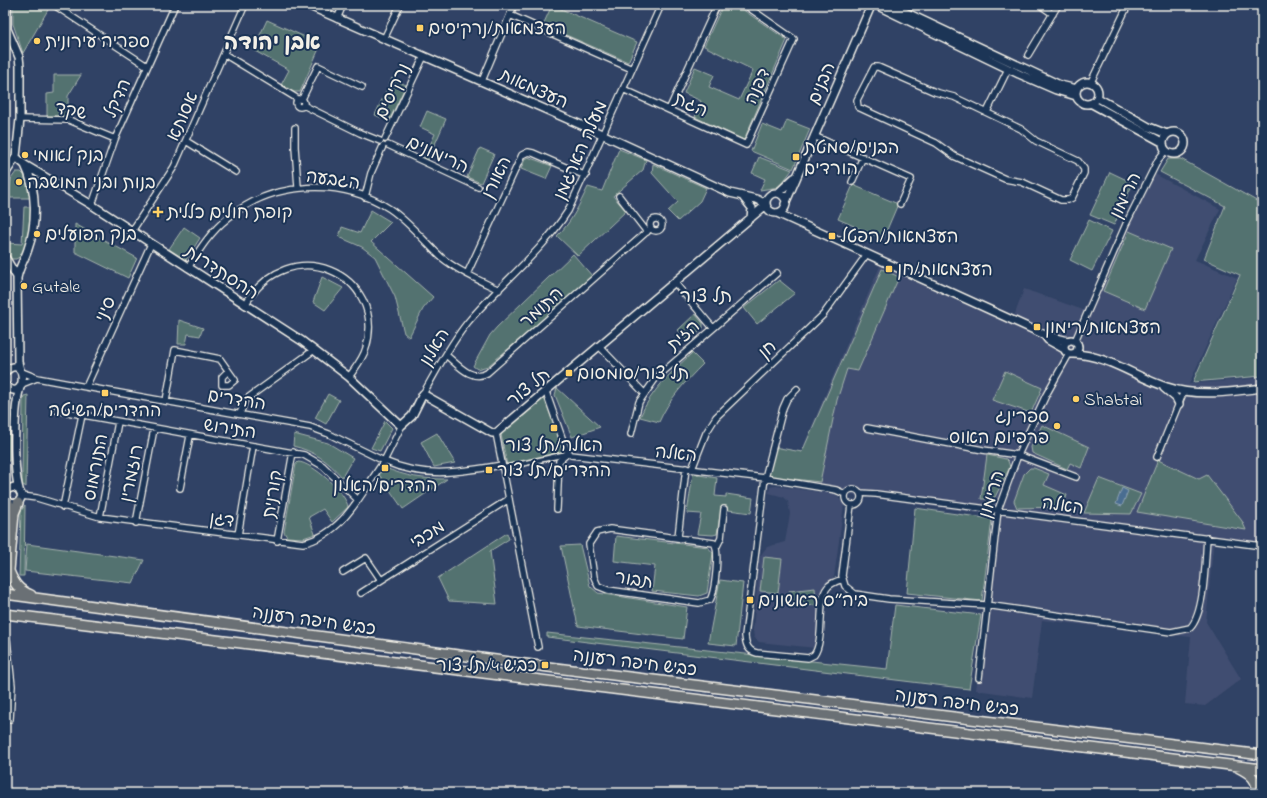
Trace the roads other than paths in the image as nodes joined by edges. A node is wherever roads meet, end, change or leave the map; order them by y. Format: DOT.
graph roads {
  1 [pos="54,5"];
  2 [pos="174,5"];
  3 [pos="245,5"];
  4 [pos="307,5"];
  5 [pos="344,5"];
  6 [pos="400,5"];
  7 [pos="514,5"];
  8 [pos="661,5"];
  9 [pos="717,5"];
  10 [pos="745,5"];
  11 [pos="890,5"];
  12 [pos="1040,5"];
  13 [pos="1058,5"];
  14 [pos="1128,5"];
  15 [pos="7,6"];
  16 [pos="875,6"];
  17 [pos="510,14"];
  18 [pos="1053,14"];
  19 [pos="337,19"];
  20 [pos="384,39"];
  21 [pos="224,54"];
  22 [pos="1028,54"];
  23 [pos="424,56"];
  24 [pos="146,66"];
  25 [pos="632,69"];
  26 [pos="1008,69"];
  27 [pos="482,81"];
  28 [pos="1091,82"];
  29 [pos="362,87"];
  30 [pos="623,89"];
  31 [pos="1077,92"];
  32 [pos="1098,98"];
  33 [pos="301,101"];
  34 [pos="1092,104"];
  35 [pos="669,110"];
  36 [pos="987,112"];
  37 [pos="20,119"];
  38 [pos="295,128"];
  39 [pos="1167,134"];
  40 [pos="604,135"];
  41 [pos="814,136"];
  42 [pos="115,139"];
  43 [pos="186,141"];
  44 [pos="1162,142"];
  45 [pos="384,143"];
  46 [pos="746,145"];
  47 [pos="1165,151"];
  48 [pos="16,157"];
  49 [pos="863,158"];
  50 [pos="25,165"];
  51 [pos="799,171"];
  52 [pos="236,172"];
  53 [pos="5,174"];
  54 [pos="45,176"];
  55 [pos="586,176"];
  56 [pos="852,182"];
  57 [pos="33,186"];
  58 [pos="298,187"];
  59 [pos="478,187"];
  60 [pos="778,193"];
  61 [pos="770,195"];
  62 [pos="619,196"];
  63 [pos="366,197"];
  64 [pos="746,197"];
  65 [pos="900,204"];
  66 [pos="92,205"];
  67 [pos="785,206"];
  68 [pos="770,208"];
  69 [pos="751,218"];
  70 [pos="794,221"];
  71 [pos="744,223"];
  72 [pos="132,231"];
  73 [pos="151,244"];
  74 [pos="867,254"];
  75 [pos="7,260"];
  76 [pos="23,260"];
  77 [pos="188,268"];
  78 [pos="777,273"];
  79 [pos="467,274"];
  80 [pos="17,278"];
  81 [pos="676,283"];
  82 [pos="499,290"];
  83 [pos="245,305"];
  84 [pos="713,328"];
  85 [pos="1045,336"];
  86 [pos="1074,342"];
  87 [pos="600,347"];
  88 [pos="314,350"];
  89 [pos="1069,352"];
  90 [pos="446,355"];
  91 [pos="18,357"];
  92 [pos="1098,359"];
  93 [pos="8,369"];
  94 [pos="21,371"];
  95 [pos="228,371"];
  96 [pos="349,377"];
  97 [pos="39,378"];
  98 [pos="22,384"];
  99 [pos="1159,384"];
  100 [pos="7,386"];
  101 [pos="86,387"];
  102 [pos="1262,388"];
  103 [pos="797,389"];
  104 [pos="1184,391"];
  105 [pos="546,392"];
  106 [pos="644,393"];
  107 [pos="423,394"];
  108 [pos="166,401"];
  109 [pos="1179,404"];
  110 [pos="17,405"];
  111 [pos="56,410"];
  112 [pos="240,414"];
  113 [pos="82,415"];
  114 [pos="118,422"];
  115 [pos="402,425"];
  116 [pos="867,428"];
  117 [pos="154,429"];
  118 [pos="496,434"];
  119 [pos="631,434"];
  120 [pos="190,436"];
  121 [pos="252,446"];
  122 [pos="293,452"];
  123 [pos="568,453"];
  124 [pos="1018,455"];
  125 [pos="1157,457"];
  126 [pos="384,461"];
  127 [pos="503,466"];
  128 [pos="686,468"];
  129 [pos="15,469"];
  130 [pos="692,469"];
  131 [pos="1076,477"];
  132 [pos="765,478"];
  133 [pos="180,488"];
  134 [pos="860,493"];
  135 [pos="845,494"];
  136 [pos="6,496"];
  137 [pos="19,496"];
  138 [pos="509,499"];
  139 [pos="358,500"];
  140 [pos="851,505"];
  141 [pos="63,507"];
  142 [pos="557,509"];
  143 [pos="724,509"];
  144 [pos="998,510"];
  145 [pos="100,518"];
  146 [pos="14,519"];
  147 [pos="136,523"];
  148 [pos="238,536"];
  149 [pos="678,538"];
  150 [pos="1207,538"];
  151 [pos="277,541"];
  152 [pos="717,546"];
  153 [pos="1262,546"];
  154 [pos="343,572"];
  155 [pos="7,574"];
  156 [pos="843,579"];
  157 [pos="381,580"];
  158 [pos="361,593"];
  159 [pos="5,594"];
  160 [pos="46,600"];
  161 [pos="986,605"];
  162 [pos="5,614"];
  163 [pos="7,639"];
  164 [pos="538,647"];
  165 [pos="979,678"];
  166 [pos="5,716"];
  167 [pos="1262,756"];
  168 [pos="1234,765"];
  169 [pos="1262,769"];
  170 [pos="1258,793"];
  1 -- 24 [label="street"];
  2 -- 24 [label="street, הדקל"];
  3 -- 21 [label="street, אסותא"];
  4 -- 19 [label="street, העצמאות"];
  5 -- 19 [label="street"];
  6 -- 20 [label="street"];
  7 -- 17 [label="street"];
  8 -- 25 [label="street, מעלה הארגמן"];
  9 -- 35 [label="street"];
  10 -- 46 [label="street, דפנה"];
  11 -- 31 [label="street"];
  12 -- 18 [label="street"];
  13 -- 18 [label="street"];
  14 -- 28 [label="street"];
  15 -- 37 [label="street"];
  16 -- 26 [label="street"];
  16 -- 41 [label="street, הבנים"];
  17 -- 25 [label="street"];
  17 -- 27 [label="street"];
  18 -- 22 [label="street"];
  19 -- 20 [label="street, העצמאות"];
  20 -- 23 [label="street, העצמאות"];
  21 -- 33 [label="street, הרימונים"];
  21 -- 43 [label="street, אסותא"];
  23 -- 27 [label="street, העצמאות"];
  23 -- 45 [label="street, נרקיסים"];
  24 -- 42 [label="street, הדקל"];
  25 -- 30 [label="street, מעלה הארגמן"];
  26 -- 31 [label="street"];
  26 -- 36 [label="street"];
  27 -- 40 [label="street, העצמאות"];
  28 -- 31 [label="street"];
  28 -- 32 [label="street"];
  29 -- 33 [label="street"];
  30 -- 35 [label="street, הגת"];
  30 -- 40 [label="street, מעלה הארגמן"];
  31 -- 34 [label="street"];
  32 -- 34 [label="street"];
  32 -- 39 [label="street"];
  33 -- 45 [label="street, הרימונים"];
  34 -- 44 [label="street"];
  35 -- 46 [label="street, הגת"];
  36 -- 36 [label="street"];
  37 -- 42 [label="street, שקד"];
  37 -- 48 [label="street"];
  38 -- 58 [label="street"];
  39 -- 44 [label="street"];
  39 -- 47 [label="street"];
  40 -- 55 [label="street, מעלה הארגמן"];
  40 -- 64 [label="street, העצמאות"];
  41 -- 49 [label="street"];
  41 -- 51 [label="street, הבנים"];
  42 -- 66 [label="street, הדקל"];
  43 -- 52 [label="street"];
  43 -- 72 [label="street, אסותא"];
  44 -- 47 [label="street"];
  45 -- 59 [label="street, הרימונים"];
  45 -- 63 [label="street, נרקיסים"];
  47 -- 86 [label="street, הרימון"];
  48 -- 50 [label="street, ההסתדרות"];
  48 -- 53 [label="street"];
  49 -- 56 [label="street"];
  49 -- 65 [label="street"];
  50 -- 54 [label="street, ההסתדרות"];
  50 -- 57 [label="street"];
  51 -- 60 [label="street, הבנים"];
  51 -- 67 [label="street, הבנים"];
  54 -- 57 [label="street"];
  54 -- 66 [label="street, ההסתדרות"];
  55 -- 79 [label="street, האורן"];
  55 -- 82 [label="street, מעלה הארגמן"];
  57 -- 76 [label="street"];
  58 -- 63 [label="street, הגבעה"];
  58 -- 77 [label="street, הגבעה"];
  60 -- 61 [label="street, העצמאות"];
  60 -- 67 [label="street, העצמאות"];
  61 -- 64 [label="street, העצמאות"];
  61 -- 68 [label="street"];
  62 -- 90 [label="street, התומר"];
  63 -- 79 [label="street, הגבעה"];
  64 -- 68 [label="street, העצמאות"];
  64 -- 69 [label="street"];
  66 -- 72 [label="street, ההסתדרות"];
  67 -- 68 [label="street"];
  67 -- 70 [label="street, העצמאות"];
  68 -- 69 [label="street, תל צור"];
  68 -- 70 [label="street, העצמאות"];
  68 -- 71 [label="street, תל צור"];
  69 -- 71 [label="street, תל צור"];
  70 -- 74 [label="street, העצמאות"];
  71 -- 81 [label="street, תל צור"];
  72 -- 73 [label="street, ההסתדרות"];
  73 -- 77 [label="street, ההסתדרות"];
  73 -- 101 [label="street, סיני"];
  74 -- 85 [label="street, העצמאות"];
  74 -- 130 [label="street, חן"];
  75 -- 76 [label="street"];
  75 -- 80 [label="street"];
  76 -- 80 [label="street"];
  77 -- 83 [label="street, ההסתדרות"];
  78 -- 84 [label="street, הזית"];
  79 -- 82 [label="street, הגבעה"];
  80 -- 91 [label="street"];
  81 -- 84 [label="street"];
  81 -- 87 [label="street, תל צור"];
  82 -- 90 [label="street, האלון"];
  83 -- 88 [label="street, ההסתדרות"];
  83 -- 96 [label="street"];
  84 -- 106 [label="street, הזית"];
  85 -- 86 [label="street, העצמאות"];
  85 -- 89 [label="street, העצמאות"];
  86 -- 89 [label="street"];
  86 -- 89 [label="street"];
  86 -- 92 [label="street, העצמאות"];
  87 -- 105 [label="street, תל צור"];
  87 -- 106 [label="street"];
  88 -- 96 [label="street, ההסתדרות"];
  88 -- 112 [label="street"];
  89 -- 92 [label="street, העצמאות"];
  89 -- 124 [label="street, הרימון"];
  90 -- 107 [label="street, האלון"];
  91 -- 93 [label="street"];
  91 -- 94 [label="street"];
  92 -- 99 [label="street, העצמאות"];
  93 -- 94 [label="street"];
  94 -- 97 [label="street, ההדרים"];
  94 -- 98 [label="street"];
  95 -- 108 [label="street"];
  96 -- 115 [label="street, ההסתדרות"];
  97 -- 98 [label="street"];
  97 -- 101 [label="street, ההדרים"];
  98 -- 100 [label="street"];
  98 -- 110 [label="street"];
  99 -- 104 [label="street, העצמאות"];
  99 -- 109 [label="street"];
  100 -- 110 [label="street"];
  101 -- 108 [label="street, ההדרים"];
  102 -- 104 [label="street, העצמאות"];
  103 -- 132 [label="street"];
  104 -- 109 [label="street"];
  105 -- 118 [label="street, תל צור"];
  105 -- 123 [label="street"];
  106 -- 119 [label="street, הזית"];
  107 -- 115 [label="street, האלון"];
  107 -- 118 [label="street"];
  108 -- 112 [label="street, ההדרים"];
  109 -- 125 [label="street"];
  110 -- 129 [label="street"];
  111 -- 113 [label="street, התירוש"];
  112 -- 126 [label="street, ההדרים"];
  113 -- 114 [label="street, התירוש"];
  113 -- 141 [label="street"];
  114 -- 117 [label="street, התירוש"];
  114 -- 145 [label="street, התורמוס"];
  115 -- 126 [label="street"];
  116 -- 124 [label="street"];
  117 -- 120 [label="street, התירוש"];
  117 -- 147 [label="street, רוזמרין"];
  118 -- 127 [label="street"];
  120 -- 121 [label="street, התירוש"];
  120 -- 133 [label="street"];
  121 -- 122 [label="street, התירוש"];
  121 -- 148 [label="street"];
  122 -- 139 [label="street, התירוש"];
  122 -- 151 [label="street, קורנית"];
  123 -- 127 [label="street"];
  123 -- 128 [label="street, האלה"];
  123 -- 142 [label="street"];
  124 -- 131 [label="street"];
  124 -- 144 [label="street, הרימון"];
  126 -- 127 [label="street, ההדרים"];
  126 -- 139 [label="street, דגן"];
  127 -- 138 [label="street"];
  128 -- 130 [label="street, האלה"];
  128 -- 149 [label="street"];
  129 -- 136 [label="street"];
  129 -- 137 [label="street"];
  130 -- 132 [label="street, האלה"];
  132 -- 135 [label="street, האלה"];
  132 -- 156 [label="street"];
  134 -- 135 [label="street"];
  134 -- 140 [label="street"];
  134 -- 144 [label="street, האלה"];
  135 -- 140 [label="street"];
  136 -- 137 [label="street"];
  136 -- 137 [label="street"];
  136 -- 146 [label="highway"];
  137 -- 141 [label="street, דגן"];
  137 -- 146 [label="highway"];
  138 -- 157 [label="street, מכבי"];
  138 -- 164 [label="street"];
  139 -- 151 [label="street, דגן"];
  140 -- 156 [label="street"];
  141 -- 145 [label="street, דגן"];
  143 -- 152 [label="street"];
  144 -- 150 [label="street, האלה"];
  144 -- 161 [label="street, הרימון"];
  145 -- 147 [label="street, דגן"];
  146 -- 155 [label="highway"];
  147 -- 148 [label="street, דגן"];
  148 -- 151 [label="street, דגן"];
  149 -- 152 [label="street, תבור"];
  149 -- 152 [label="street, תבור"];
  150 -- 153 [label="street, האלה"];
  150 -- 161 [label="street"];
  154 -- 157 [label="street"];
  155 -- 160 [label="highway"];
  156 -- 161 [label="street"];
  157 -- 158 [label="street, מכבי"];
  159 -- 160 [label="highway, כביש חיפה רעננה"];
  160 -- 167 [label="highway, כביש חיפה רעננה"];
  161 -- 165 [label="street, הרימון"];
  162 -- 168 [label="highway, כביש חיפה רעננה"];
  163 -- 166 [label="street"];
  168 -- 169 [label="highway, כביש חיפה רעננה"];
  168 -- 170 [label="highway"];
}
